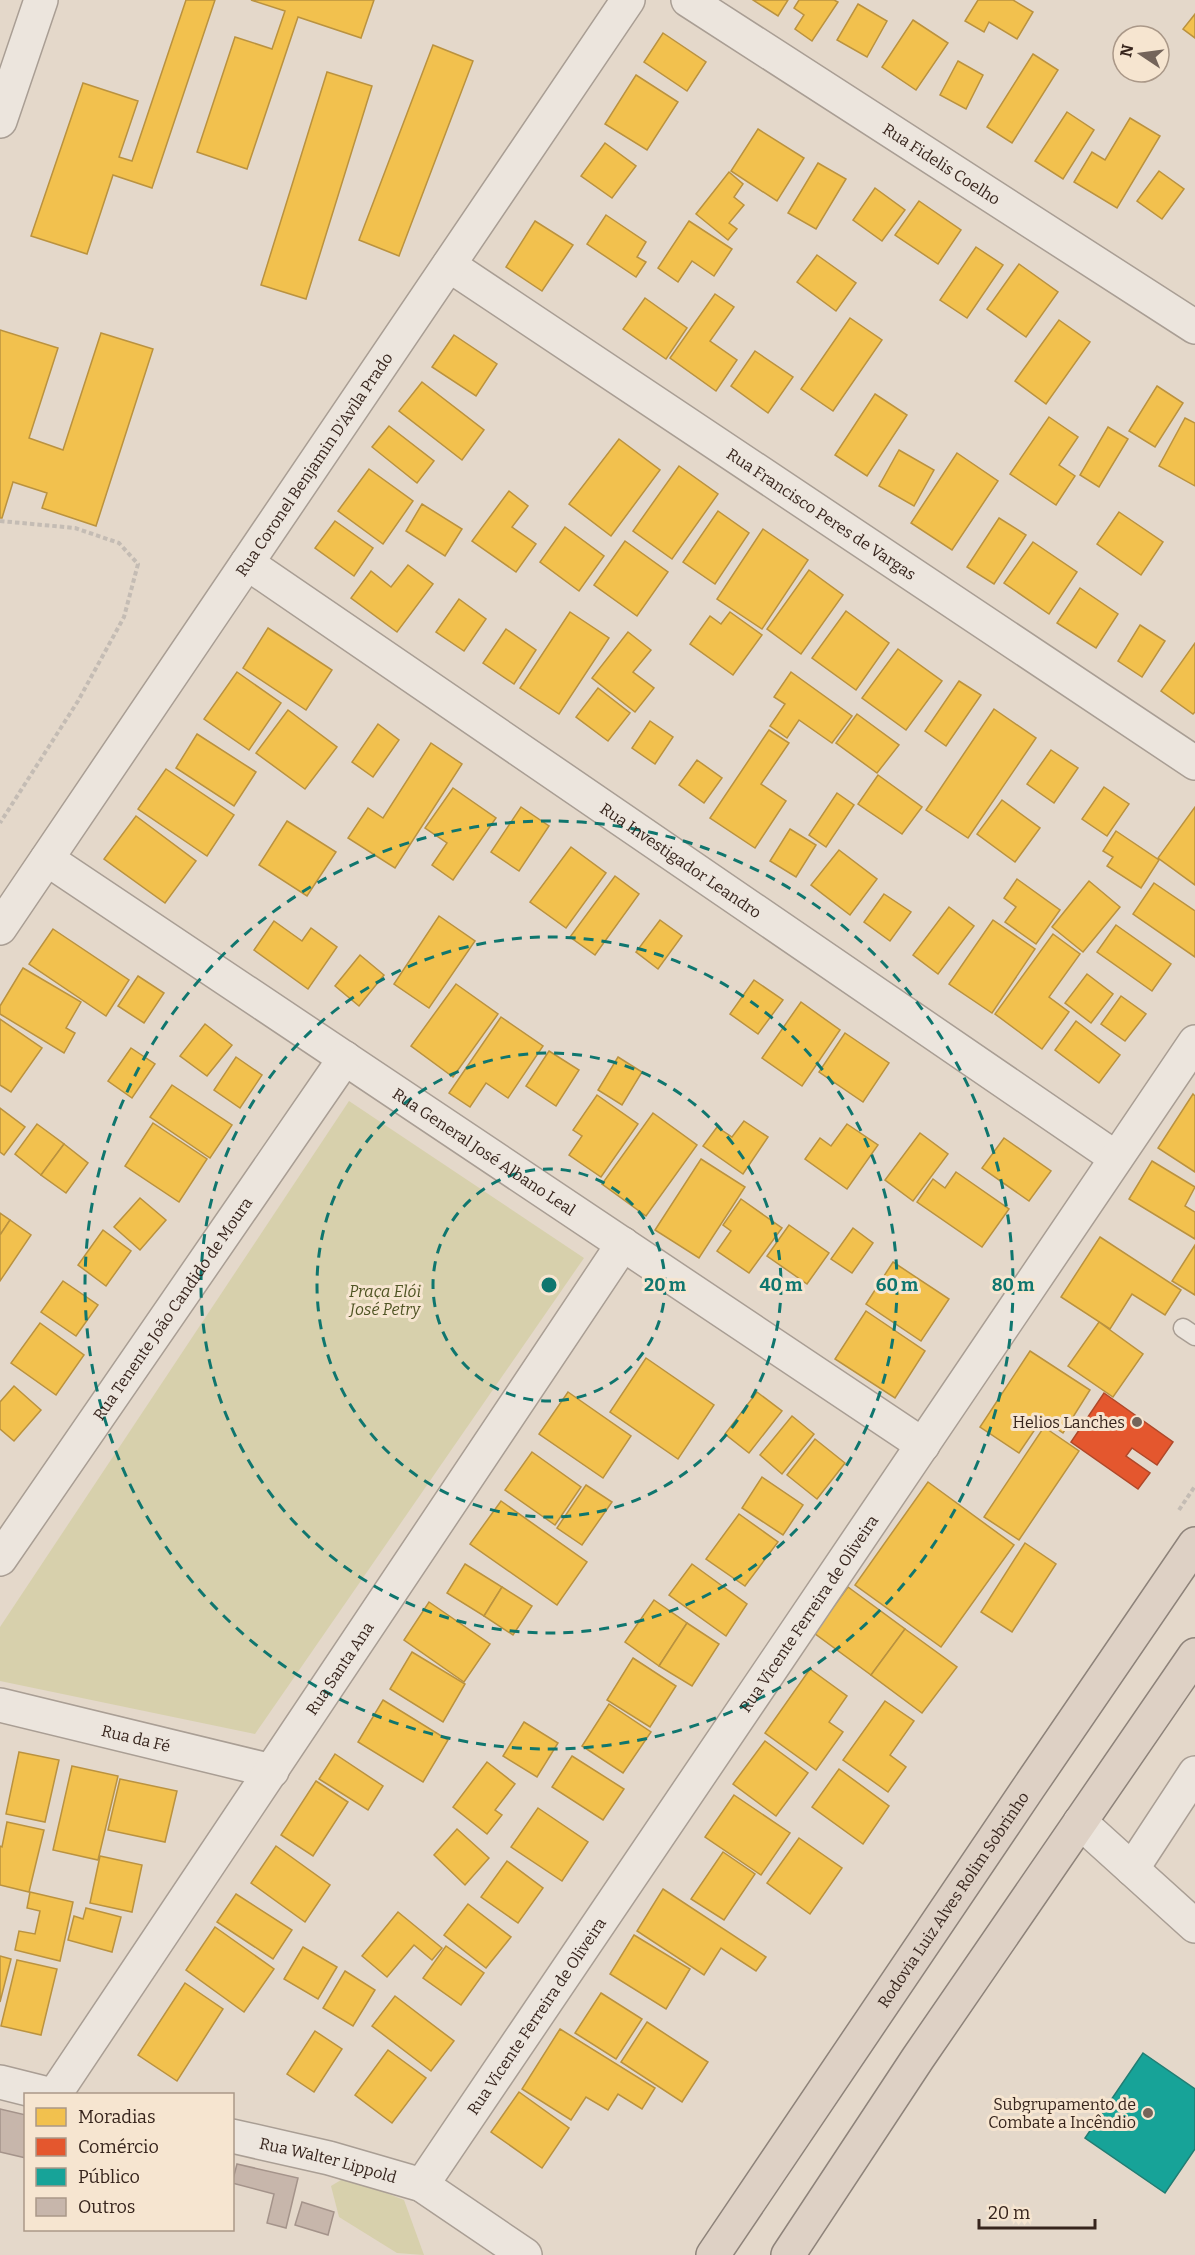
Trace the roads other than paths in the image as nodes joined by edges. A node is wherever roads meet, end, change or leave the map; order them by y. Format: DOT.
graph roads {
  1 [pos="41,0"];
  2 [pos="628,0"];
  3 [pos="688,0"];
  4 [pos="0,121"];
  5 [pos="449,265"];
  6 [pos="1195,327"];
  7 [pos="247,563"];
  8 [pos="1195,763"];
  9 [pos="47,859"];
  10 [pos="0,928"];
  11 [pos="1195,1042"];
  12 [pos="345,1058"];
  13 [pos="1116,1158"];
  14 [pos="623,1244"];
  15 [pos="923,1445"];
  16 [pos="1195,1544"];
  17 [pos="0,1559"];
  18 [pos="1195,1655"];
  19 [pos="0,1705"];
  20 [pos="272,1771"];
  21 [pos="1195,1773"];
  22 [pos="1080,1822"];
  23 [pos="1131,1869"];
  24 [pos="1195,1926"];
  25 [pos="0,2082"];
  26 [pos="44,2093"];
  27 [pos="56,2093"];
  28 [pos="234,2136"];
  29 [pos="422,2185"];
  30 [pos="525,2255"];
  31 [pos="713,2255"];
  32 [pos="788,2255"];
  1 -- 4 [label="street"];
  2 -- 5 [label="street, Rua Coronel Benjamin D'Avila Prado"];
  3 -- 6 [label="street, Rua Fidelis Coelho"];
  5 -- 7 [label="street, Rua Coronel Benjamin D'Avila Prado"];
  5 -- 8 [label="street, Rua Francisco Peres de Vargas"];
  7 -- 9 [label="street, Rua Coronel Benjamin D'Avila Prado"];
  7 -- 13 [label="street, Rua Investigador Leandro"];
  9 -- 10 [label="street, Rua Coronel Benjamin D'Avila Prado"];
  9 -- 12 [label="street, Rua General José Albano Leal"];
  11 -- 13 [label="street, Rua Vicente Ferreira de Oliveira"];
  12 -- 14 [label="street, Rua General José Albano Leal"];
  12 -- 17 [label="street, Rua Tenente João Candido de Moura"];
  13 -- 15 [label="street, Rua Vicente Ferreira de Oliveira"];
  14 -- 15 [label="street, Rua General José Albano Leal"];
  14 -- 20 [label="street, Rua Santa Ana"];
  15 -- 29 [label="street, Rua Vicente Ferreira de Oliveira"];
  16 -- 31 [label="highway, Rodovia Luiz Alves Rolim Sobrinho"];
  18 -- 22 [label="highway"];
  19 -- 20 [label="street, Rua da Fé"];
  20 -- 27 [label="street, Rua Santa Ana"];
  21 -- 23 [label="street"];
  22 -- 23 [label="street"];
  22 -- 32 [label="highway"];
  23 -- 24 [label="street"];
  25 -- 26 [label="street"];
  28 -- 29 [label="street, Rua Walter Lippold"];
  29 -- 30 [label="street, Rua Walter Lippold"];
}
